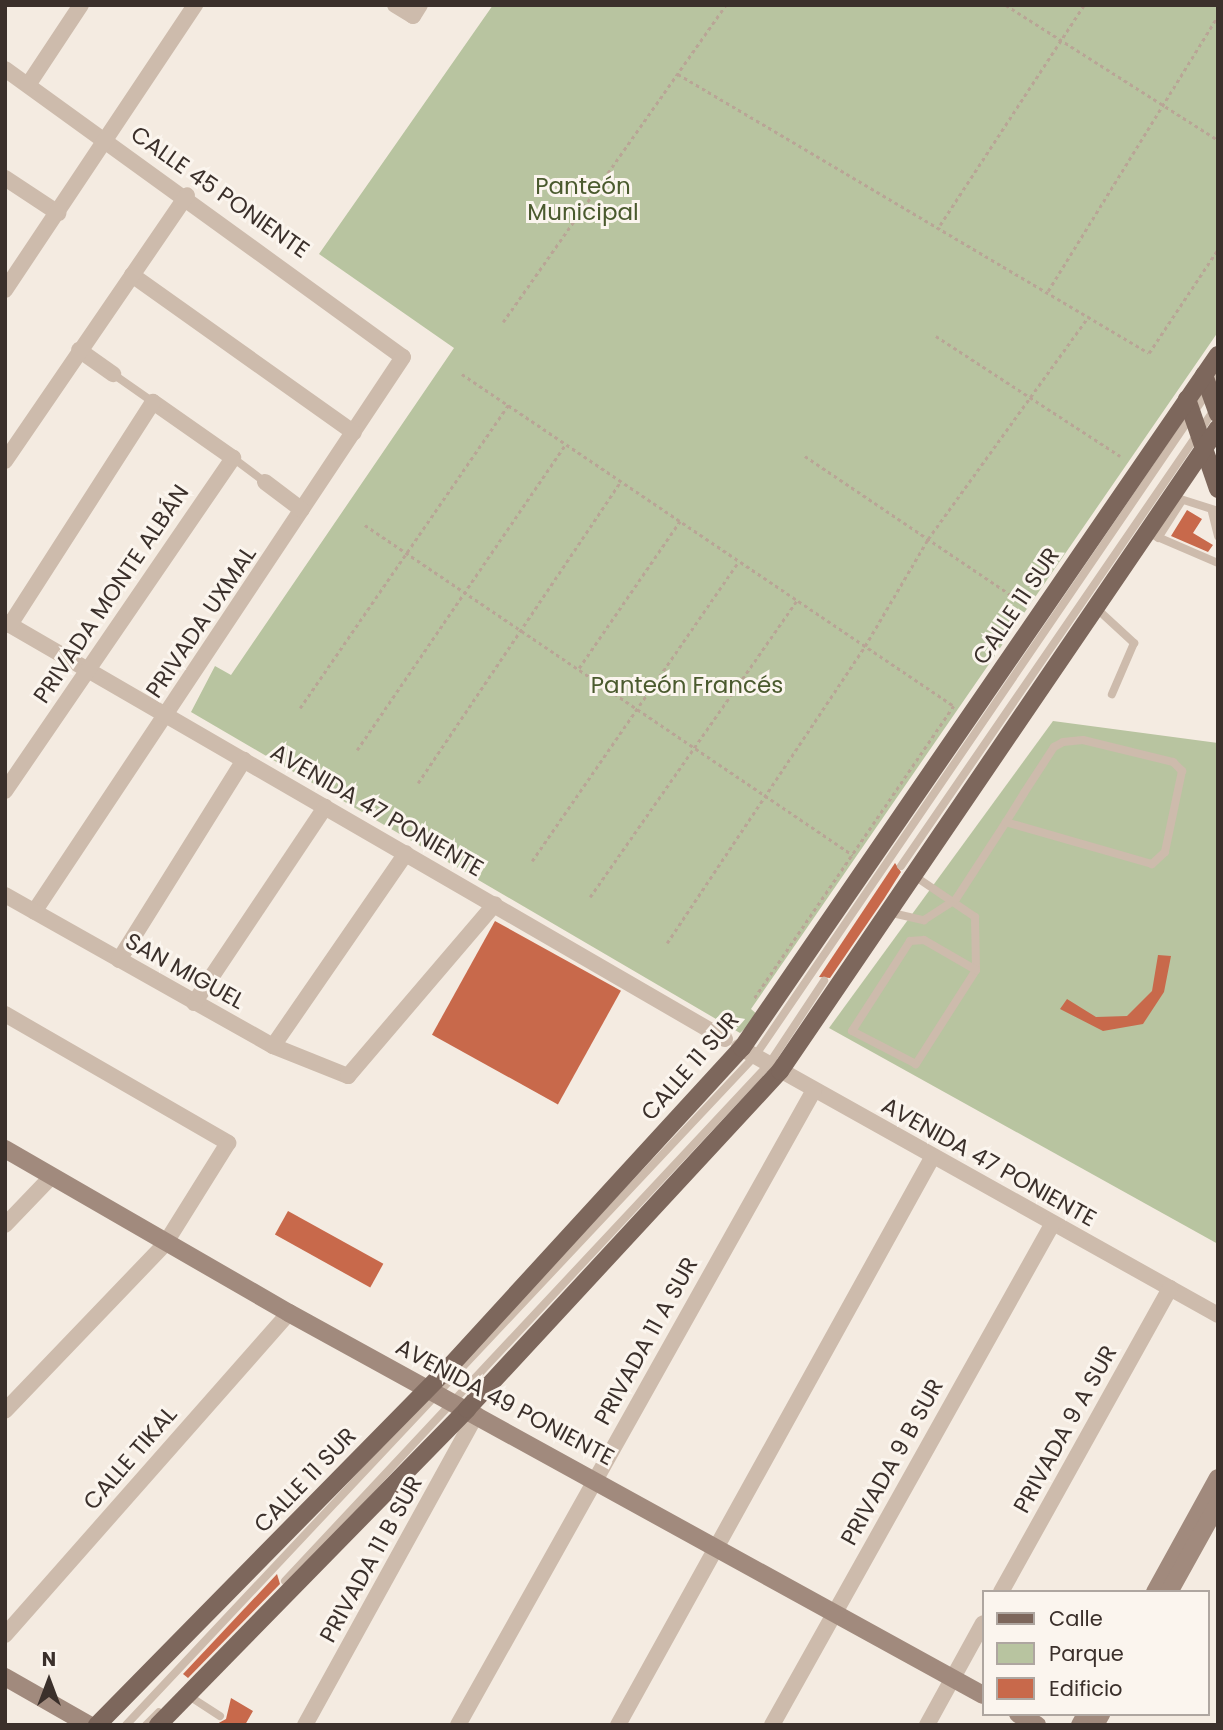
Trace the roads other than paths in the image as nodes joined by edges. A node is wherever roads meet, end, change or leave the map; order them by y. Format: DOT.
graph roads {
  1 [pos="81,5"];
  2 [pos="195,5"];
  3 [pos="395,5"];
  4 [pos="417,11"];
  5 [pos="5,69"];
  6 [pos="28,85"];
  7 [pos="107,140"];
  8 [pos="5,178"];
  9 [pos="187,195"];
  10 [pos="58,213"];
  11 [pos="132,275"];
  12 [pos="5,290"];
  13 [pos="79,351"];
  14 [pos="1218,355"];
  15 [pos="403,357"];
  16 [pos="113,374"];
  17 [pos="153,402"];
  18 [pos="1208,413"];
  19 [pos="354,433"];
  20 [pos="233,458"];
  21 [pos="5,461"];
  22 [pos="1218,474"];
  23 [pos="265,482"];
  24 [pos="1218,489"];
  25 [pos="1176,499"];
  26 [pos="302,510"];
  27 [pos="1215,511"];
  28 [pos="1152,535"];
  29 [pos="1218,536"];
  30 [pos="1218,563"];
  31 [pos="1095,608"];
  32 [pos="8,624"];
  33 [pos="86,669"];
  34 [pos="1111,694"];
  35 [pos="166,715"];
  36 [pos="244,760"];
  37 [pos="5,791"];
  38 [pos="325,807"];
  39 [pos="1006,821"];
  40 [pos="405,853"];
  41 [pos="907,871"];
  42 [pos="5,895"];
  43 [pos="957,899"];
  44 [pos="495,904"];
  45 [pos="34,912"];
  46 [pos="888,912"];
  47 [pos="119,960"];
  48 [pos="975,970"];
  49 [pos="824,981"];
  50 [pos="194,1003"];
  51 [pos="5,1014"];
  52 [pos="273,1046"];
  53 [pos="752,1054"];
  54 [pos="814,1090"];
  55 [pos="5,1149"];
  56 [pos="933,1156"];
  57 [pos="52,1176"];
  58 [pos="1053,1223"];
  59 [pos="5,1225"];
  60 [pos="165,1244"];
  61 [pos="1170,1288"];
  62 [pos="289,1312"];
  63 [pos="1218,1315"];
  64 [pos="454,1402"];
  65 [pos="5,1411"];
  66 [pos="427,1450"];
  67 [pos="450,1464"];
  68 [pos="595,1478"];
  69 [pos="1218,1478"];
  70 [pos="1218,1504"];
  71 [pos="717,1547"];
  72 [pos="285,1581"];
  73 [pos="1002,1590"];
  74 [pos="1156,1590"];
  75 [pos="1170,1590"];
  76 [pos="834,1612"];
  77 [pos="982,1625"];
  78 [pos="5,1634"];
  79 [pos="5,1677"];
  80 [pos="953,1678"];
  81 [pos="190,1689"];
  82 [pos="982,1694"];
  83 [pos="220,1716"];
  84 [pos="1021,1716"];
  85 [pos="89,1725"];
  86 [pos="97,1725"];
  87 [pos="126,1725"];
  88 [pos="146,1725"];
  89 [pos="158,1725"];
  90 [pos="305,1725"];
  91 [pos="458,1725"];
  92 [pos="618,1725"];
  93 [pos="772,1725"];
  94 [pos="927,1725"];
  95 [pos="1037,1725"];
  1 -- 6 [label="street"];
  2 -- 7 [label="street"];
  3 -- 4 [label="street"];
  5 -- 6 [label="street, CALLE 45 PONIENTE"];
  6 -- 7 [label="street, CALLE 45 PONIENTE"];
  7 -- 9 [label="street, CALLE 45 PONIENTE"];
  7 -- 10 [label="street"];
  8 -- 10 [label="street"];
  9 -- 11 [label="street"];
  9 -- 15 [label="street, CALLE 45 PONIENTE"];
  10 -- 12 [label="street"];
  11 -- 13 [label="street"];
  11 -- 19 [label="street"];
  13 -- 16 [label="street"];
  13 -- 21 [label="street"];
  14 -- 18 [label="main road, CALLE 11 SUR"];
  15 -- 19 [label="street, PRIVADA UXMAL"];
  16 -- 17 [label="lane"];
  17 -- 20 [label="street"];
  17 -- 32 [label="street"];
  18 -- 22 [label="lane"];
  18 -- 24 [label="main road"];
  18 -- 25 [label="main road, CALLE 11 SUR"];
  18 -- 41 [label="lane"];
  18 -- 53 [label="main road, CALLE 11 SUR"];
  19 -- 26 [label="street, PRIVADA UXMAL"];
  20 -- 23 [label="lane"];
  20 -- 33 [label="street, PRIVADA MONTE ALBÁN"];
  23 -- 26 [label="street"];
  25 -- 27 [label="lane"];
  25 -- 28 [label="main road, CALLE 11 SUR"];
  26 -- 35 [label="street, PRIVADA UXMAL"];
  27 -- 29 [label="lane"];
  28 -- 30 [label="lane"];
  28 -- 31 [label="main road, CALLE 11 SUR"];
  31 -- 34 [label="lane"];
  31 -- 41 [label="main road, CALLE 11 SUR"];
  32 -- 33 [label="street, AVENIDA 47 PONIENTE"];
  33 -- 35 [label="street, AVENIDA 47 PONIENTE"];
  33 -- 37 [label="street, PRIVADA MONTE ALBÁN"];
  35 -- 36 [label="street, AVENIDA 47 PONIENTE"];
  35 -- 45 [label="street, PRIVADA UXMAL"];
  36 -- 38 [label="street, AVENIDA 47 PONIENTE"];
  36 -- 47 [label="street"];
  38 -- 40 [label="street, AVENIDA 47 PONIENTE"];
  38 -- 50 [label="street"];
  39 -- 39 [label="lane"];
  39 -- 43 [label="lane"];
  40 -- 44 [label="street, AVENIDA 47 PONIENTE"];
  40 -- 52 [label="street"];
  41 -- 43 [label="lane"];
  41 -- 46 [label="main road, CALLE 11 SUR"];
  42 -- 45 [label="street, SAN MIGUEL"];
  43 -- 46 [label="lane"];
  43 -- 48 [label="lane"];
  44 -- 52 [label="street, SAN MIGUEL"];
  44 -- 53 [label="street, AVENIDA 47 PONIENTE"];
  45 -- 47 [label="street, SAN MIGUEL"];
  46 -- 53 [label="main road, CALLE 11 SUR"];
  47 -- 50 [label="street, SAN MIGUEL"];
  48 -- 48 [label="lane"];
  49 -- 53 [label="lane"];
  50 -- 52 [label="street, SAN MIGUEL"];
  51 -- 60 [label="street"];
  53 -- 54 [label="street, AVENIDA 47 PONIENTE"];
  53 -- 64 [label="main road, CALLE 11 SUR"];
  53 -- 64 [label="main road, CALLE 11 SUR"];
  54 -- 56 [label="street, AVENIDA 47 PONIENTE"];
  54 -- 68 [label="street, PRIVADA 11 A SUR"];
  55 -- 57 [label="main road, AVENIDA 49 PONIENTE"];
  56 -- 58 [label="street, AVENIDA 47 PONIENTE"];
  56 -- 71 [label="street"];
  57 -- 59 [label="street"];
  57 -- 60 [label="main road, AVENIDA 49 PONIENTE"];
  58 -- 61 [label="street, AVENIDA 47 PONIENTE"];
  58 -- 76 [label="street, PRIVADA 9 B SUR"];
  60 -- 62 [label="main road, AVENIDA 49 PONIENTE"];
  60 -- 65 [label="street"];
  61 -- 63 [label="street, AVENIDA 47 PONIENTE"];
  61 -- 73 [label="street, PRIVADA 9 A SUR"];
  62 -- 64 [label="main road, AVENIDA 49 PONIENTE"];
  62 -- 78 [label="street, CALLE TIKAL"];
  64 -- 66 [label="main road, CALLE 11 SUR"];
  64 -- 67 [label="street, PRIVADA 11 B SUR"];
  64 -- 68 [label="main road, AVENIDA 49 PONIENTE"];
  64 -- 72 [label="lane"];
  64 -- 86 [label="main road, CALLE 11 SUR"];
  64 -- 87 [label="lane"];
  66 -- 67 [label="street"];
  66 -- 81 [label="main road, CALLE 11 SUR"];
  67 -- 90 [label="street, PRIVADA 11 B SUR"];
  68 -- 71 [label="main road, AVENIDA 49 PONIENTE"];
  68 -- 91 [label="street, PRIVADA 11 A SUR"];
  69 -- 74 [label="main road"];
  70 -- 75 [label="main road"];
  71 -- 76 [label="main road, AVENIDA 49 PONIENTE"];
  71 -- 92 [label="street"];
  76 -- 80 [label="main road, AVENIDA 49 PONIENTE"];
  76 -- 93 [label="street, PRIVADA 9 B SUR"];
  77 -- 80 [label="street"];
  79 -- 85 [label="main road"];
  80 -- 82 [label="main road, AVENIDA 49 PONIENTE"];
  80 -- 94 [label="street"];
  81 -- 83 [label="lane"];
  81 -- 88 [label="lane"];
  81 -- 89 [label="main road, CALLE 11 SUR"];
  84 -- 95 [label="main road"];
}
